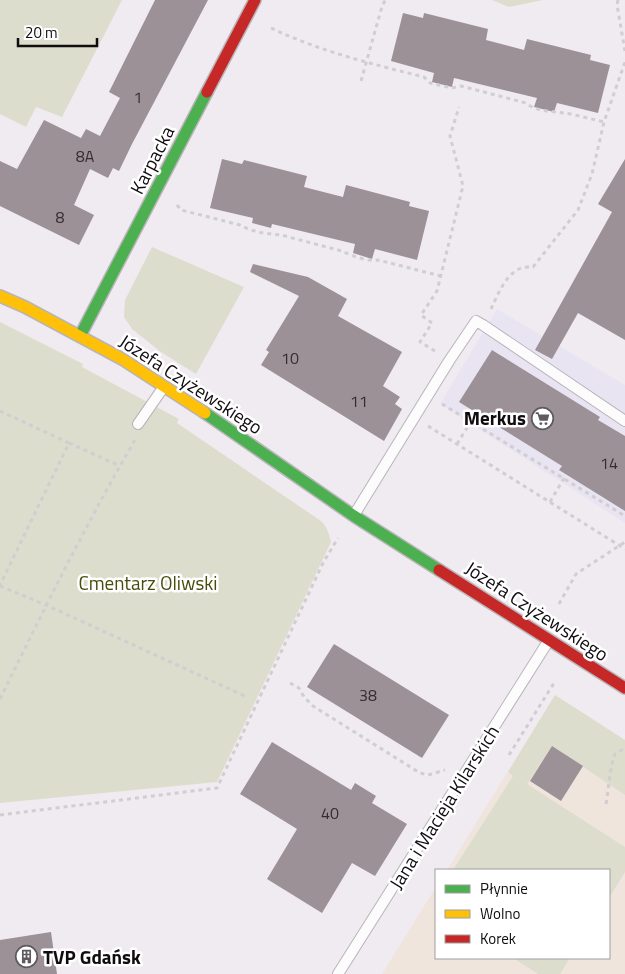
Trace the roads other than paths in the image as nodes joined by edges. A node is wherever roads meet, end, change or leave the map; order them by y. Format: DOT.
graph roads {
  1 [pos="255,0"];
  2 [pos="0,296"];
  3 [pos="80,336"];
  4 [pos="164,386"];
  5 [pos="625,421"];
  6 [pos="138,424"];
  7 [pos="354,516"];
  8 [pos="550,640"];
  9 [pos="625,688"];
  10 [pos="338,974"];
  1 -- 3 [label="street, Karpacka"];
  2 -- 3 [label="street, Józefa Czyżewskiego"];
  3 -- 4 [label="street, Józefa Czyżewskiego"];
  4 -- 6 [label="lane"];
  4 -- 7 [label="street, Józefa Czyżewskiego"];
  5 -- 7 [label="lane"];
  7 -- 8 [label="street, Józefa Czyżewskiego"];
  8 -- 9 [label="street, Józefa Czyżewskiego"];
  8 -- 10 [label="lane, Jana i Macieja Kilarskich"];
}
